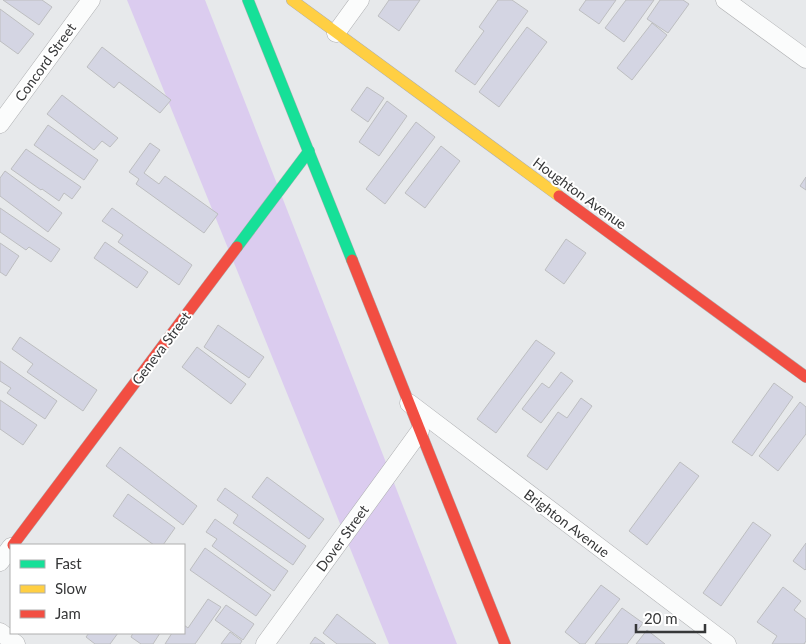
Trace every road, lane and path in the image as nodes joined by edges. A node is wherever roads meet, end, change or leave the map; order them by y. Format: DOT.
graph roads {
  1 [pos="91,0"];
  2 [pos="248,0"];
  3 [pos="292,0"];
  4 [pos="360,0"];
  5 [pos="725,0"];
  6 [pos="336,34"];
  7 [pos="806,59"];
  8 [pos="0,124"];
  9 [pos="309,151"];
  10 [pos="806,377"];
  11 [pos="408,402"];
  12 [pos="420,431"];
  13 [pos="14,544"];
  14 [pos="10,549"];
  15 [pos="0,562"];
  16 [pos="0,632"];
  17 [pos="16,644"];
  18 [pos="265,644"];
  19 [pos="505,644"];
  20 [pos="727,644"];
  1 -- 8 [label="street, Concord Street"];
  2 -- 9 [label="street"];
  3 -- 6 [label="street, Houghton Avenue"];
  4 -- 6 [label="street"];
  5 -- 7 [label="street"];
  6 -- 10 [label="street, Houghton Avenue"];
  9 -- 11 [label="street"];
  9 -- 13 [label="street, Geneva Street"];
  11 -- 12 [label="street"];
  11 -- 20 [label="street, Brighton Avenue"];
  12 -- 18 [label="street, Dover Street"];
  12 -- 19 [label="street"];
  14 -- 15 [label="street, Geneva Street"];
  16 -- 17 [label="street"];
}
